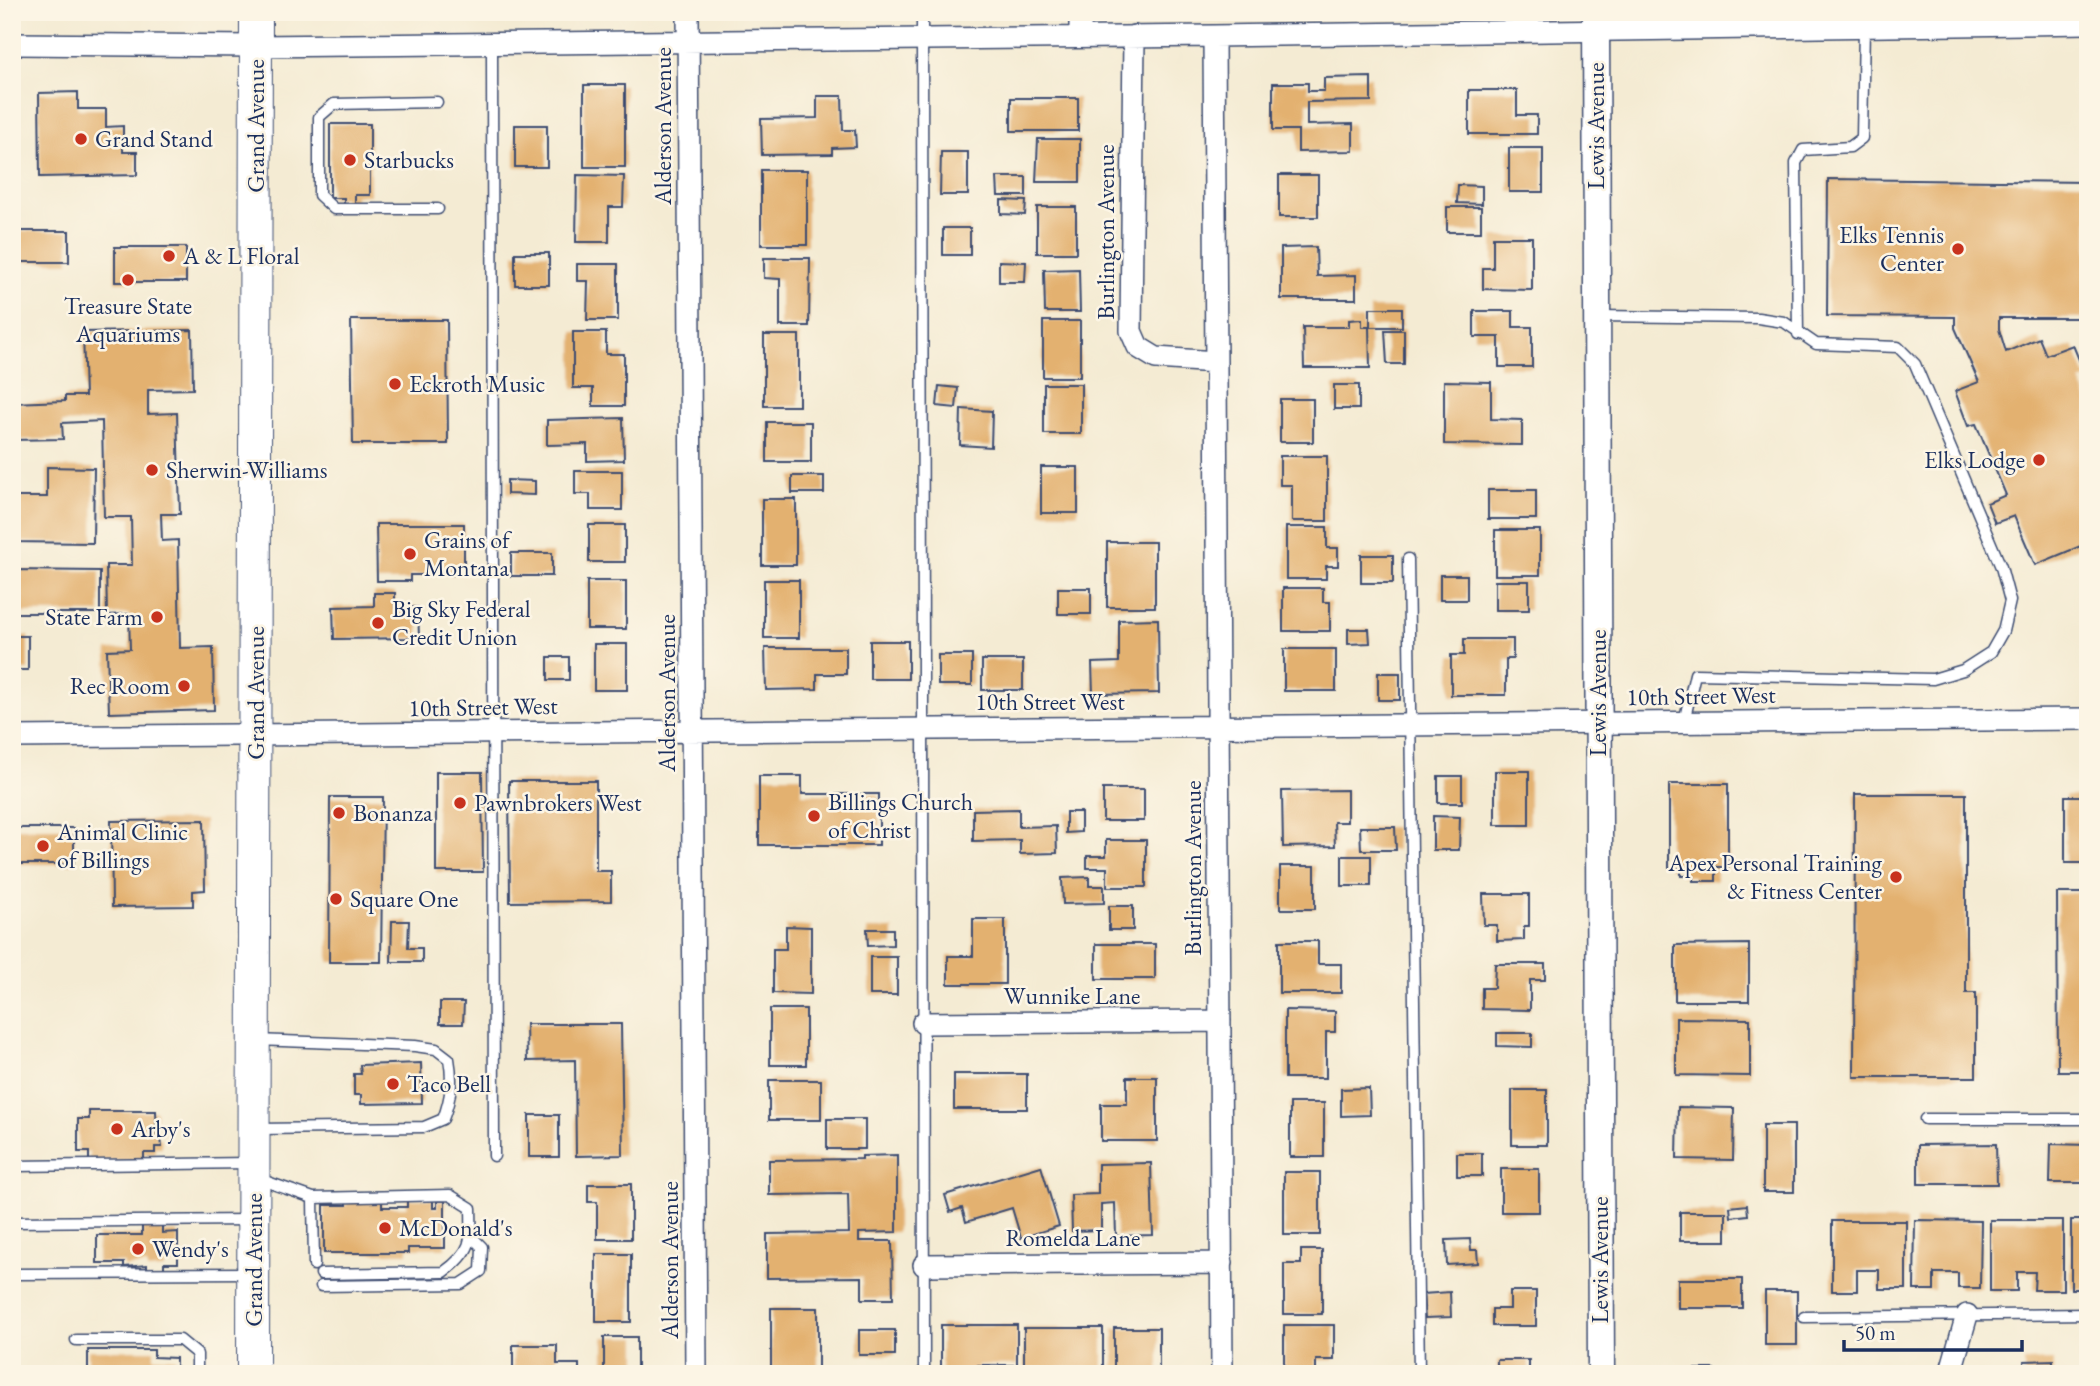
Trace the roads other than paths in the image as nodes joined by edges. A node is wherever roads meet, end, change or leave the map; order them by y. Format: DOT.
graph roads {
  1 [pos="256,12"];
  2 [pos="688,12"];
  3 [pos="922,12"];
  4 [pos="1080,12"];
  5 [pos="2053,18"];
  6 [pos="1864,19"];
  7 [pos="1596,21"];
  8 [pos="2088,23"];
  9 [pos="1080,36"];
  10 [pos="1134,36"];
  11 [pos="1214,36"];
  12 [pos="922,38"];
  13 [pos="689,41"];
  14 [pos="492,43"];
  15 [pos="12,44"];
  16 [pos="256,46"];
  17 [pos="437,102"];
  18 [pos="438,209"];
  19 [pos="1597,316"];
  20 [pos="1798,334"];
  21 [pos="1216,362"];
  22 [pos="1408,559"];
  23 [pos="2088,719"];
  24 [pos="1684,722"];
  25 [pos="1598,723"];
  26 [pos="1411,725"];
  27 [pos="1218,726"];
  28 [pos="923,729"];
  29 [pos="693,731"];
  30 [pos="494,733"];
  31 [pos="256,735"];
  32 [pos="12,737"];
  33 [pos="1220,1021"];
  34 [pos="923,1023"];
  35 [pos="256,1040"];
  36 [pos="1924,1119"];
  37 [pos="2088,1119"];
  38 [pos="255,1129"];
  39 [pos="494,1156"];
  40 [pos="15,1166"];
  41 [pos="255,1170"];
  42 [pos="313,1198"];
  43 [pos="254,1220"];
  44 [pos="12,1222"];
  45 [pos="472,1237"];
  46 [pos="1222,1263"];
  47 [pos="924,1265"];
  48 [pos="254,1273"];
  49 [pos="12,1274"];
  50 [pos="319,1275"];
  51 [pos="2088,1314"];
  52 [pos="1967,1315"];
  53 [pos="1804,1317"];
  54 [pos="76,1340"];
  55 [pos="197,1374"];
  56 [pos="253,1374"];
  57 [pos="696,1374"];
  58 [pos="924,1374"];
  59 [pos="1222,1374"];
  60 [pos="1419,1374"];
  61 [pos="1601,1374"];
  62 [pos="1950,1374"];
  1 -- 16 [label="main road, Grand Avenue"];
  2 -- 13 [label="street, Alderson Avenue"];
  3 -- 12 [label="lane"];
  4 -- 9 [label="street"];
  5 -- 6 [label="street"];
  5 -- 8 [label="street"];
  6 -- 7 [label="street"];
  6 -- 20 [label="lane"];
  7 -- 11 [label="street"];
  7 -- 19 [label="street, Lewis Avenue"];
  9 -- 10 [label="street"];
  9 -- 12 [label="street"];
  10 -- 11 [label="street"];
  10 -- 21 [label="street, Burlington Avenue"];
  11 -- 21 [label="street, Burlington Avenue"];
  12 -- 13 [label="street"];
  12 -- 28 [label="lane"];
  13 -- 14 [label="street"];
  13 -- 29 [label="street, Alderson Avenue"];
  14 -- 16 [label="street"];
  14 -- 30 [label="lane"];
  15 -- 16 [label="street"];
  16 -- 31 [label="main road, Grand Avenue"];
  17 -- 18 [label="lane"];
  19 -- 20 [label="lane"];
  19 -- 25 [label="street, Lewis Avenue"];
  20 -- 24 [label="lane"];
  21 -- 27 [label="street, Burlington Avenue"];
  22 -- 26 [label="lane"];
  23 -- 24 [label="street, 10th Street West"];
  24 -- 25 [label="street, 10th Street West"];
  25 -- 26 [label="street, 10th Street West"];
  25 -- 61 [label="street, Lewis Avenue"];
  26 -- 27 [label="street, 10th Street West"];
  26 -- 60 [label="lane"];
  27 -- 28 [label="street, 10th Street West"];
  27 -- 33 [label="street, Burlington Avenue"];
  28 -- 29 [label="street, 10th Street West"];
  28 -- 34 [label="lane"];
  29 -- 30 [label="street, 10th Street West"];
  29 -- 57 [label="street, Alderson Avenue"];
  30 -- 31 [label="street, 10th Street West"];
  30 -- 39 [label="lane"];
  31 -- 32 [label="street, 10th Street West"];
  31 -- 35 [label="main road, Grand Avenue"];
  33 -- 34 [label="street, Wunnike Lane"];
  33 -- 46 [label="street, Burlington Avenue"];
  34 -- 47 [label="lane"];
  35 -- 38 [label="main road, Grand Avenue"];
  35 -- 38 [label="lane"];
  36 -- 37 [label="lane"];
  38 -- 41 [label="main road, Grand Avenue"];
  40 -- 41 [label="lane"];
  41 -- 42 [label="lane"];
  41 -- 43 [label="main road, Grand Avenue"];
  42 -- 45 [label="lane"];
  42 -- 50 [label="lane"];
  43 -- 44 [label="lane"];
  43 -- 48 [label="main road, Grand Avenue"];
  45 -- 50 [label="lane"];
  45 -- 50 [label="lane"];
  46 -- 47 [label="street, Romelda Lane"];
  46 -- 59 [label="street, Burlington Avenue"];
  47 -- 58 [label="lane"];
  48 -- 49 [label="lane"];
  48 -- 56 [label="main road, Grand Avenue"];
  51 -- 52 [label="lane"];
  52 -- 53 [label="lane"];
  52 -- 62 [label="street"];
  54 -- 55 [label="lane"];
}
